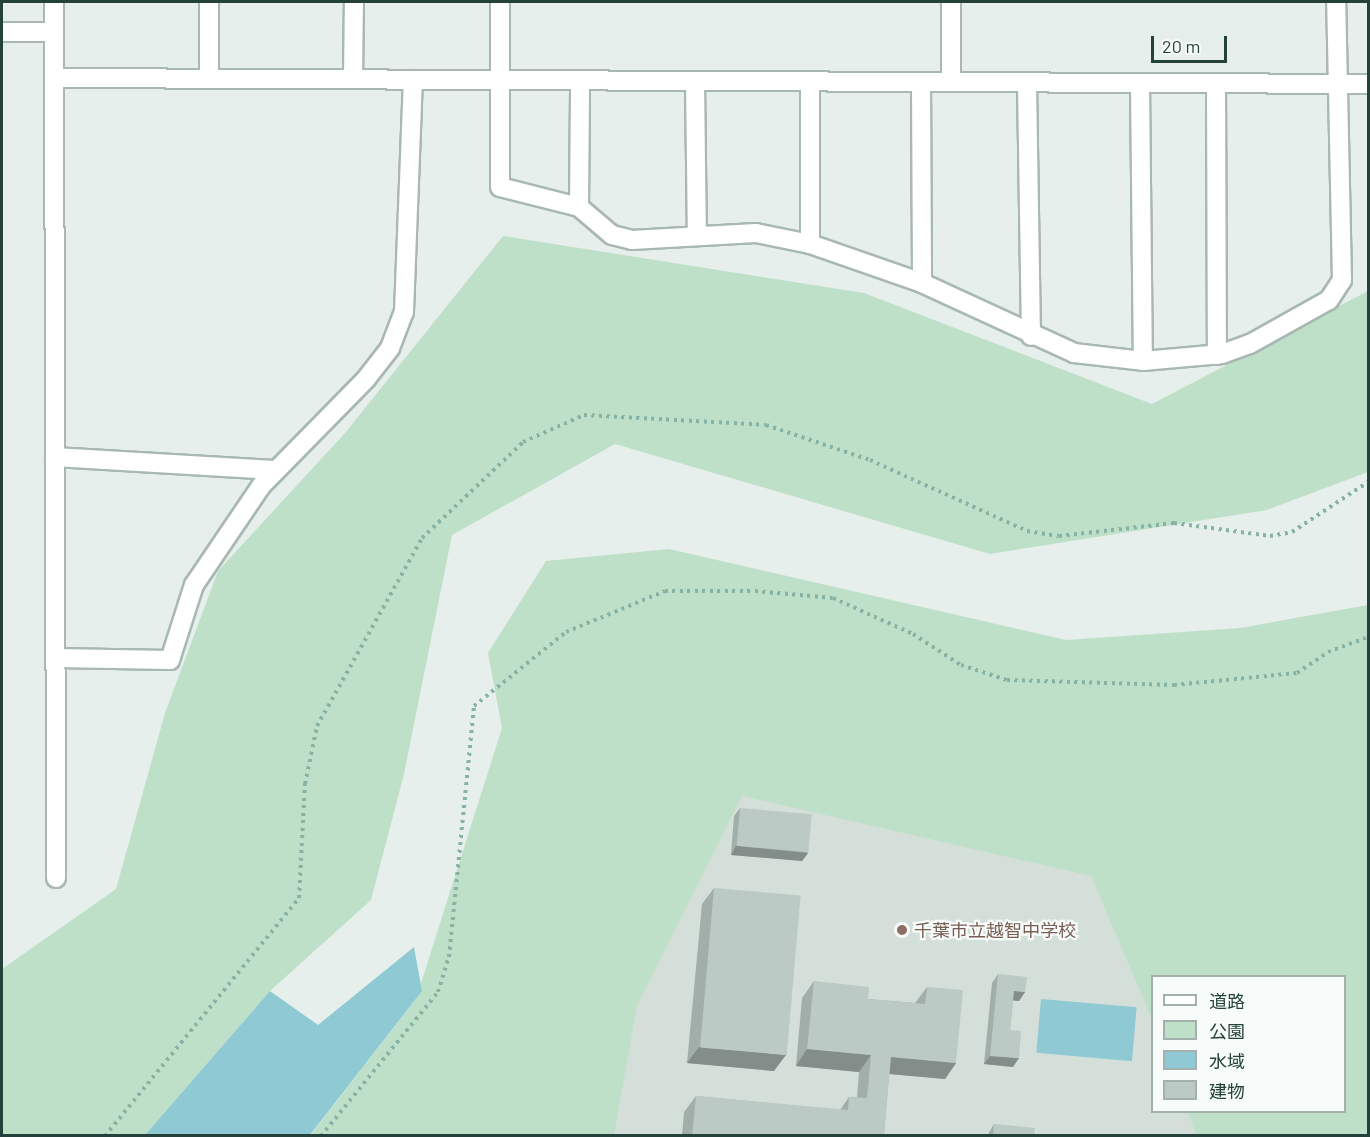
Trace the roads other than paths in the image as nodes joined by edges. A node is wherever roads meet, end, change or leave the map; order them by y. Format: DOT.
graph roads {
  1 [pos="54,2"];
  2 [pos="209,2"];
  3 [pos="354,2"];
  4 [pos="500,2"];
  5 [pos="951,2"];
  6 [pos="1336,2"];
  7 [pos="2,32"];
  8 [pos="54,32"];
  9 [pos="54,78"];
  10 [pos="209,79"];
  11 [pos="353,80"];
  12 [pos="412,80"];
  13 [pos="499,80"];
  14 [pos="580,81"];
  15 [pos="694,81"];
  16 [pos="810,82"];
  17 [pos="921,82"];
  18 [pos="951,82"];
  19 [pos="1027,83"];
  20 [pos="1140,84"];
  21 [pos="1216,84"];
  22 [pos="1335,84"];
  23 [pos="1368,84"];
  24 [pos="579,207"];
  25 [pos="697,236"];
  26 [pos="810,244"];
  27 [pos="922,283"];
  28 [pos="1031,336"];
  29 [pos="1217,355"];
  30 [pos="1143,362"];
  31 [pos="55,457"];
  32 [pos="274,470"];
  33 [pos="56,658"];
  34 [pos="56,878"];
  1 -- 8 [label="street"];
  2 -- 10 [label="street"];
  3 -- 11 [label="street"];
  4 -- 13 [label="street"];
  5 -- 18 [label="street"];
  6 -- 22 [label="street"];
  7 -- 8 [label="street"];
  8 -- 9 [label="street"];
  9 -- 10 [label="street"];
  9 -- 31 [label="street"];
  10 -- 11 [label="street"];
  11 -- 12 [label="street"];
  12 -- 13 [label="street"];
  12 -- 32 [label="street"];
  13 -- 14 [label="street"];
  13 -- 24 [label="street"];
  14 -- 15 [label="street"];
  14 -- 24 [label="street"];
  15 -- 16 [label="street"];
  15 -- 25 [label="street"];
  16 -- 17 [label="street"];
  16 -- 26 [label="street"];
  17 -- 18 [label="street"];
  17 -- 27 [label="street"];
  18 -- 19 [label="street"];
  19 -- 20 [label="street"];
  19 -- 28 [label="street"];
  20 -- 21 [label="street"];
  20 -- 30 [label="street"];
  21 -- 22 [label="street"];
  21 -- 29 [label="street"];
  22 -- 23 [label="street"];
  22 -- 29 [label="street"];
  24 -- 25 [label="street"];
  25 -- 26 [label="street"];
  26 -- 27 [label="street"];
  27 -- 28 [label="street"];
  28 -- 30 [label="street"];
  29 -- 30 [label="street"];
  31 -- 32 [label="street"];
  31 -- 33 [label="street"];
  32 -- 33 [label="street"];
  33 -- 34 [label="street"];
}
